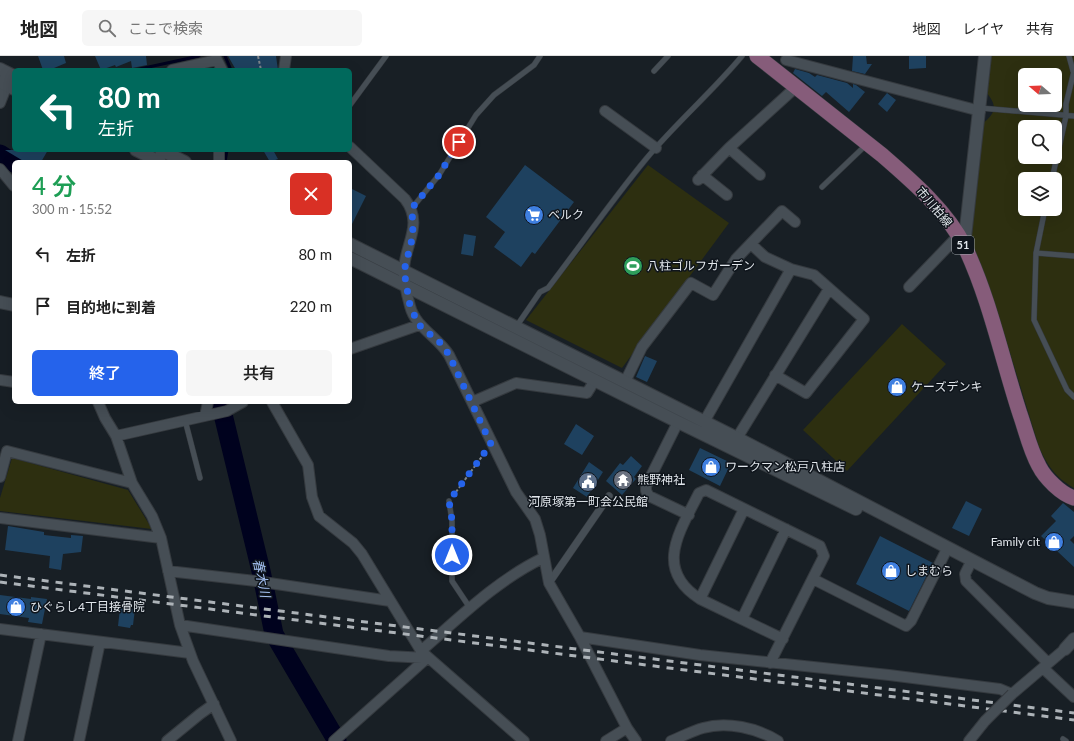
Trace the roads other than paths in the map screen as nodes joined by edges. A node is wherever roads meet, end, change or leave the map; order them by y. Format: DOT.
graph roads {
  1 [pos="286,56"];
  2 [pos="386,56"];
  3 [pos="540,56"];
  4 [pos="668,56"];
  5 [pos="742,56"];
  6 [pos="757,56"];
  7 [pos="985,56"];
  8 [pos="1069,56"];
  9 [pos="786,58"];
  10 [pos="181,68"];
  11 [pos="221,68"];
  12 [pos="284,68"];
  13 [pos="772,68"];
  14 [pos="0,69"];
  15 [pos="1074,71"];
  16 [pos="654,72"];
  17 [pos="9,83"];
  18 [pos="796,87"];
  19 [pos="352,102"];
  20 [pos="0,103"];
  21 [pos="980,109"];
  22 [pos="605,111"];
  23 [pos="1066,116"];
  24 [pos="1074,116"];
  25 [pos="868,144"];
  26 [pos="656,148"];
  27 [pos="729,148"];
  28 [pos="352,149"];
  29 [pos="140,152"];
  30 [pos="165,152"];
  31 [pos="156,160"];
  32 [pos="181,160"];
  33 [pos="0,169"];
  34 [pos="1054,172"];
  35 [pos="760,175"];
  36 [pos="12,184"];
  37 [pos="822,188"];
  38 [pos="727,195"];
  39 [pos="412,208"];
  40 [pos="1044,216"];
  41 [pos="795,222"];
  42 [pos="961,241"];
  43 [pos="750,244"];
  44 [pos="352,245"];
  45 [pos="1036,253"];
  46 [pos="1074,256"];
  47 [pos="352,259"];
  48 [pos="791,269"];
  49 [pos="404,271"];
  50 [pos="406,287"];
  51 [pos="909,287"];
  52 [pos="829,289"];
  53 [pos="0,302"];
  54 [pos="12,305"];
  55 [pos="419,325"];
  56 [pos="516,327"];
  57 [pos="352,348"];
  58 [pos="775,375"];
  59 [pos="0,380"];
  60 [pos="595,380"];
  61 [pos="12,382"];
  62 [pos="625,382"];
  63 [pos="1074,397"];
  64 [pos="472,402"];
  65 [pos="99,404"];
  66 [pos="208,404"];
  67 [pos="240,404"];
  68 [pos="273,404"];
  69 [pos="205,416"];
  70 [pos="185,420"];
  71 [pos="678,422"];
  72 [pos="704,422"];
  73 [pos="116,436"];
  74 [pos="738,438"];
  75 [pos="3,450"];
  76 [pos="0,477"];
  77 [pos="200,478"];
  78 [pos="132,483"];
  79 [pos="609,496"];
  80 [pos="1074,498"];
  81 [pos="449,501"];
  82 [pos="744,509"];
  83 [pos="688,515"];
  84 [pos="0,518"];
  85 [pos="786,530"];
  86 [pos="161,538"];
  87 [pos="945,553"];
  88 [pos="543,558"];
  89 [pos="969,566"];
  90 [pos="168,571"];
  91 [pos="813,579"];
  92 [pos="549,583"];
  93 [pos="700,599"];
  94 [pos="390,601"];
  95 [pos="1074,603"];
  96 [pos="470,608"];
  97 [pos="742,619"];
  98 [pos="180,625"];
  99 [pos="0,629"];
  100 [pos="41,634"];
  101 [pos="580,637"];
  102 [pos="783,639"];
  103 [pos="1074,639"];
  104 [pos="100,642"];
  105 [pos="1065,649"];
  106 [pos="190,653"];
  107 [pos="424,654"];
  108 [pos="770,663"];
  109 [pos="1046,665"];
  110 [pos="1012,694"];
  111 [pos="1074,697"];
  112 [pos="214,704"];
  113 [pos="627,728"];
  114 [pos="18,741"];
  115 [pos="79,741"];
  116 [pos="167,741"];
  117 [pos="231,741"];
  118 [pos="334,741"];
  119 [pos="524,741"];
  120 [pos="606,741"];
  121 [pos="636,741"];
  122 [pos="670,741"];
  123 [pos="778,741"];
  124 [pos="969,741"];
  1 -- 12 [label="street"];
  2 -- 19 [label="lane"];
  3 -- 39 [label="lane"];
  4 -- 16 [label="lane"];
  5 -- 26 [label="lane"];
  6 -- 13 [label="main road, 市川柏線 / 51"];
  7 -- 21 [label="street"];
  8 -- 15 [label="lane"];
  9 -- 13 [label="street"];
  9 -- 21 [label="street"];
  10 -- 11 [label="street"];
  13 -- 18 [label="main road, 市川柏線 / 51"];
  14 -- 17 [label="street"];
  15 -- 23 [label="lane"];
  17 -- 20 [label="street"];
  18 -- 25 [label="main road, 市川柏線 / 51"];
  18 -- 27 [label="street"];
  21 -- 23 [label="lane"];
  21 -- 42 [label="street"];
  22 -- 26 [label="street"];
  23 -- 24 [label="lane"];
  23 -- 34 [label="lane"];
  25 -- 37 [label="lane"];
  25 -- 42 [label="main road, 市川柏線 / 51"];
  26 -- 56 [label="lane"];
  27 -- 35 [label="street"];
  27 -- 38 [label="street"];
  28 -- 39 [label="street"];
  29 -- 31 [label="street"];
  30 -- 32 [label="street"];
  33 -- 36 [label="street"];
  39 -- 49 [label="street"];
  40 -- 45 [label="lane"];
  41 -- 43 [label="street"];
  42 -- 51 [label="street"];
  42 -- 80 [label="main road, 市川柏線 / 51"];
  43 -- 48 [label="street"];
  43 -- 62 [label="street"];
  44 -- 49 [label="street"];
  45 -- 46 [label="lane"];
  45 -- 63 [label="lane"];
  47 -- 50 [label="street"];
  48 -- 52 [label="street"];
  48 -- 72 [label="street"];
  49 -- 50 [label="street"];
  49 -- 56 [label="street"];
  50 -- 55 [label="street"];
  50 -- 60 [label="street"];
  52 -- 58 [label="street"];
  52 -- 58 [label="street"];
  53 -- 54 [label="street"];
  55 -- 57 [label="street"];
  55 -- 64 [label="street"];
  56 -- 62 [label="street"];
  58 -- 74 [label="street"];
  59 -- 61 [label="street"];
  60 -- 64 [label="street"];
  60 -- 71 [label="street"];
  62 -- 72 [label="street"];
  64 -- 88 [label="street"];
  65 -- 73 [label="street"];
  66 -- 69 [label="street"];
  67 -- 69 [label="street"];
  68 -- 94 [label="street"];
  69 -- 70 [label="street"];
  70 -- 73 [label="street"];
  70 -- 77 [label="lane"];
  71 -- 83 [label="street"];
  71 -- 87 [label="street"];
  72 -- 74 [label="street"];
  73 -- 78 [label="street"];
  74 -- 95 [label="street"];
  75 -- 76 [label="street"];
  75 -- 78 [label="street"];
  78 -- 86 [label="street"];
  79 -- 92 [label="street"];
  81 -- 96 [label="lane"];
  82 -- 83 [label="street"];
  82 -- 85 [label="street"];
  82 -- 93 [label="street"];
  83 -- 93 [label="street"];
  84 -- 86 [label="street"];
  85 -- 91 [label="street"];
  85 -- 97 [label="street"];
  86 -- 90 [label="street"];
  87 -- 89 [label="street"];
  87 -- 91 [label="street"];
  88 -- 92 [label="street"];
  88 -- 96 [label="street"];
  89 -- 95 [label="street"];
  89 -- 109 [label="street"];
  90 -- 94 [label="street"];
  90 -- 98 [label="street"];
  91 -- 102 [label="street"];
  92 -- 101 [label="street"];
  93 -- 97 [label="street"];
  94 -- 107 [label="street"];
  96 -- 107 [label="street"];
  97 -- 102 [label="street"];
  98 -- 106 [label="street"];
  98 -- 107 [label="street"];
  99 -- 100 [label="street"];
  100 -- 104 [label="street"];
  100 -- 114 [label="street"];
  101 -- 108 [label="street"];
  101 -- 113 [label="street"];
  102 -- 108 [label="street"];
  103 -- 105 [label="street"];
  104 -- 106 [label="street"];
  104 -- 115 [label="street"];
  105 -- 109 [label="street"];
  106 -- 112 [label="street"];
  107 -- 118 [label="street"];
  107 -- 119 [label="street"];
  108 -- 110 [label="street"];
  109 -- 110 [label="street"];
  109 -- 111 [label="street"];
  110 -- 124 [label="street, bridge"];
  112 -- 116 [label="street"];
  112 -- 117 [label="street"];
  113 -- 120 [label="street"];
  113 -- 121 [label="street"];
  122 -- 123 [label="street"];
}
